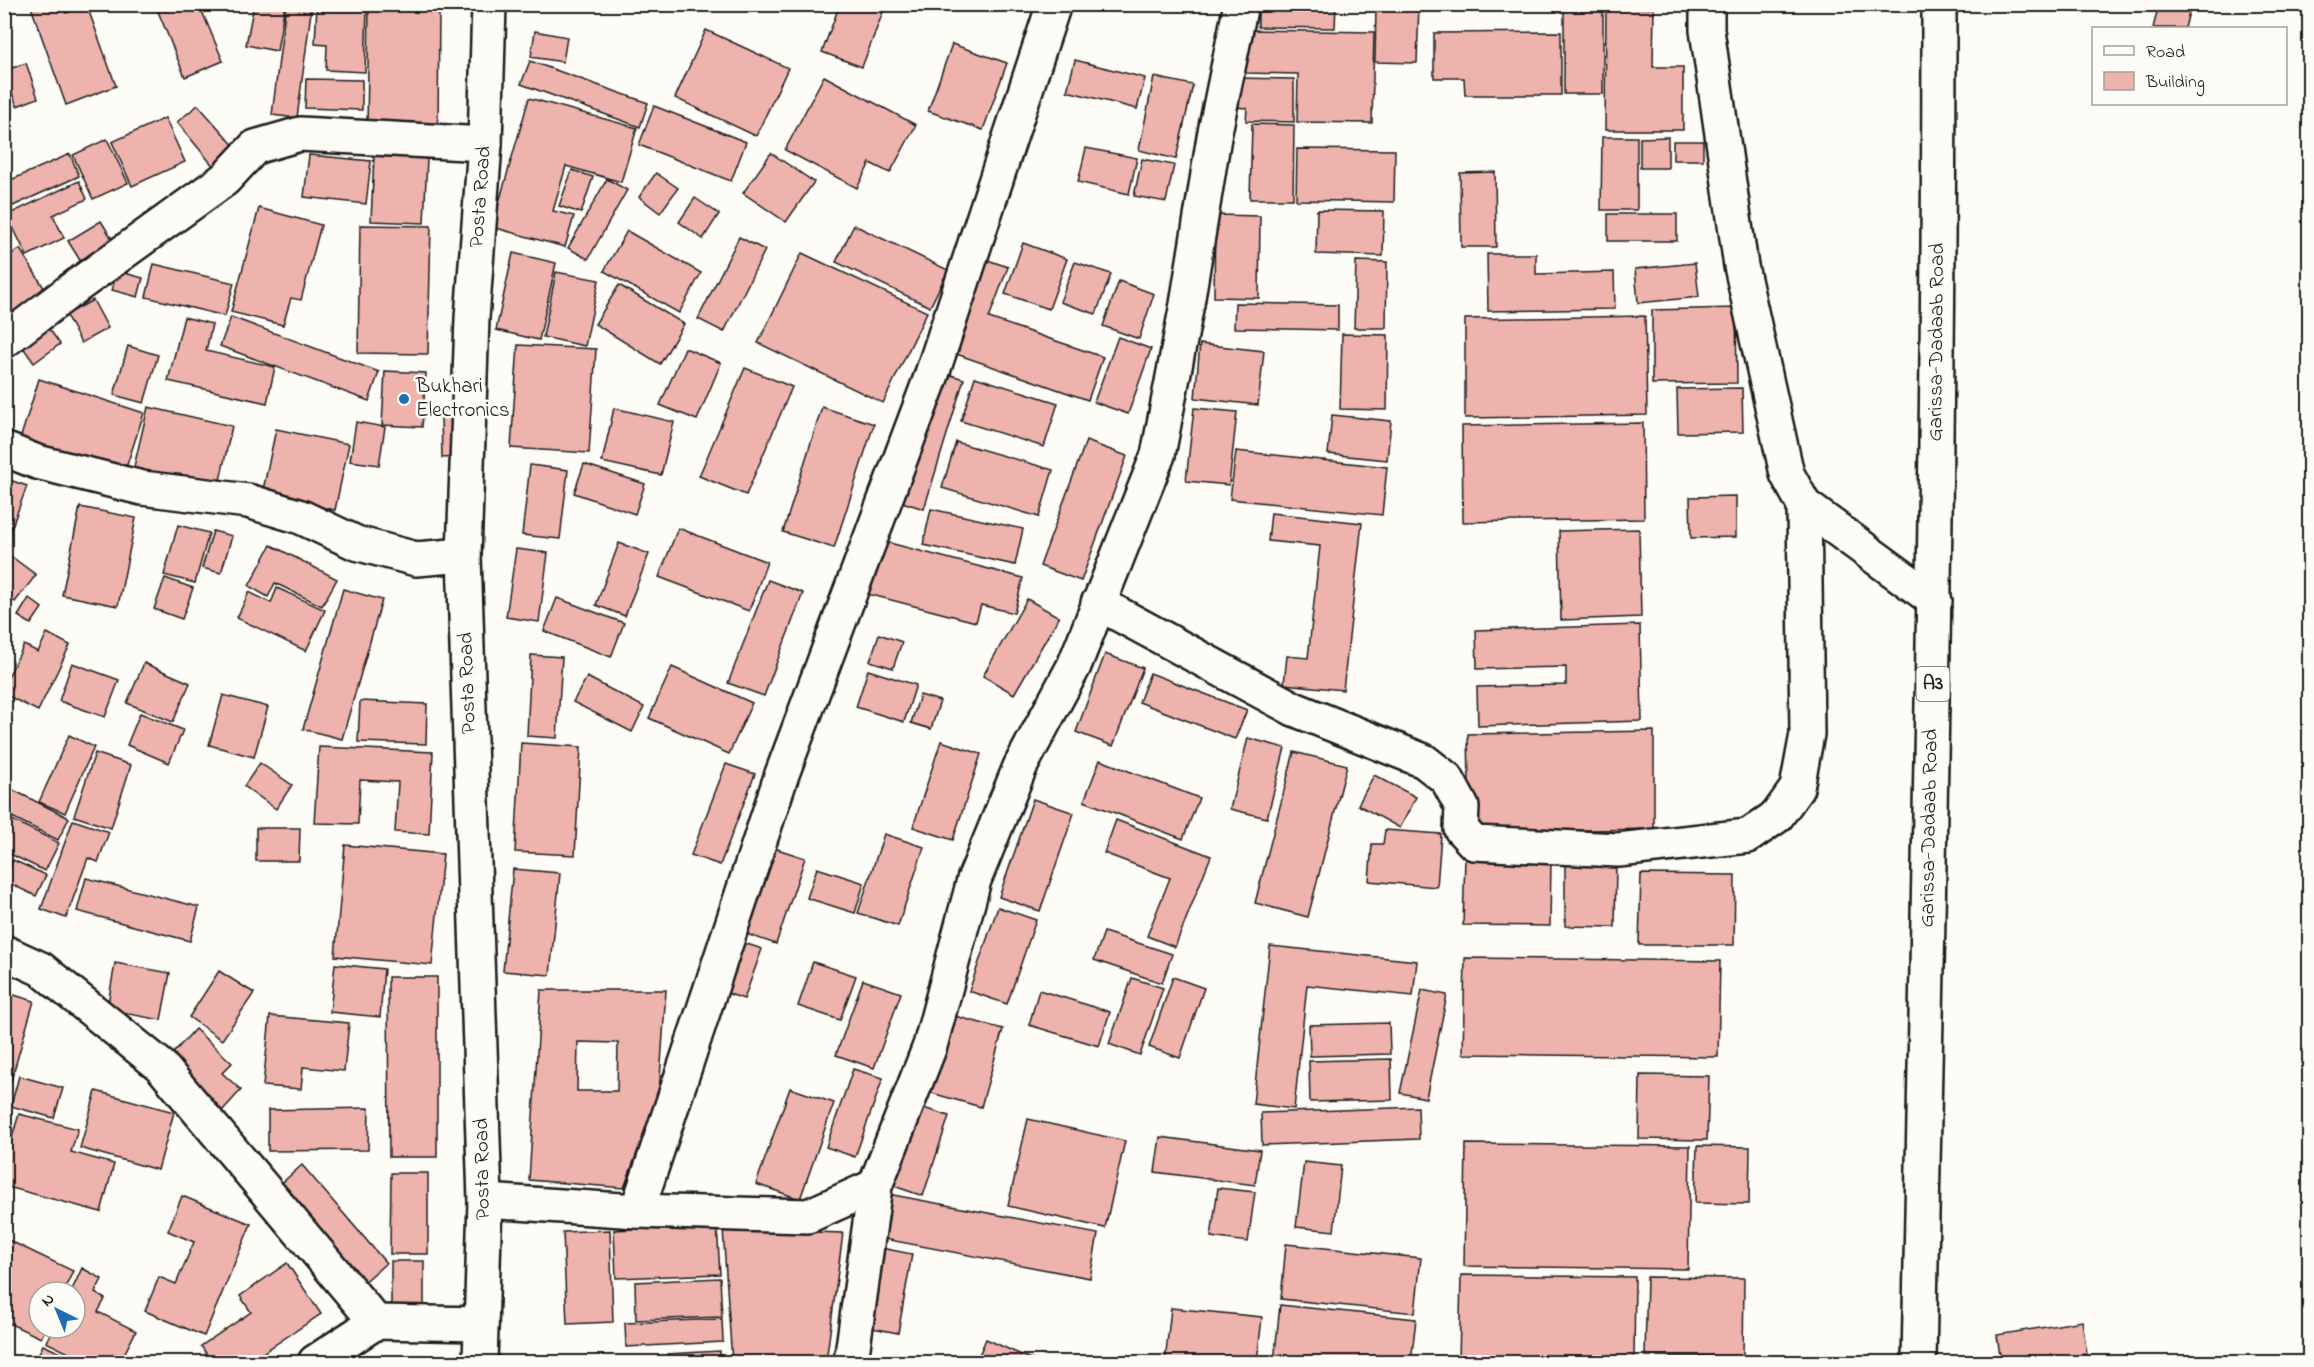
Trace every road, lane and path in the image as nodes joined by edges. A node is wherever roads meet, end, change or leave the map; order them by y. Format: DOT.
graph roads {
  1 [pos="489,4"];
  2 [pos="1054,4"];
  3 [pos="1241,4"];
  4 [pos="1707,4"];
  5 [pos="1939,4"];
  6 [pos="485,144"];
  7 [pos="4,341"];
  8 [pos="4,449"];
  9 [pos="1804,505"];
  10 [pos="464,555"];
  11 [pos="1935,601"];
  12 [pos="1098,603"];
  13 [pos="4,952"];
  14 [pos="875,1186"];
  15 [pos="485,1201"];
  16 [pos="637,1211"];
  17 [pos="376,1322"];
  18 [pos="481,1324"];
  19 [pos="315,1362"];
  20 [pos="480,1362"];
  21 [pos="851,1362"];
  22 [pos="1919,1362"];
  1 -- 6 [label="main road, Posta Road"];
  2 -- 16 [label="main road"];
  3 -- 12 [label="main road"];
  4 -- 9 [label="main road"];
  5 -- 11 [label="main road, Garissa-Dadaab Road / A3"];
  6 -- 7 [label="main road"];
  6 -- 10 [label="main road, Posta Road"];
  8 -- 10 [label="main road"];
  9 -- 11 [label="main road"];
  9 -- 12 [label="main road"];
  10 -- 15 [label="main road, Posta Road"];
  11 -- 22 [label="main road, Garissa-Dadaab Road / A3"];
  12 -- 14 [label="main road"];
  13 -- 17 [label="main road"];
  14 -- 16 [label="main road"];
  14 -- 21 [label="main road"];
  15 -- 16 [label="main road"];
  15 -- 18 [label="main road, Posta Road"];
  17 -- 18 [label="main road"];
  17 -- 19 [label="main road"];
  18 -- 20 [label="main road, Posta Road"];
}
